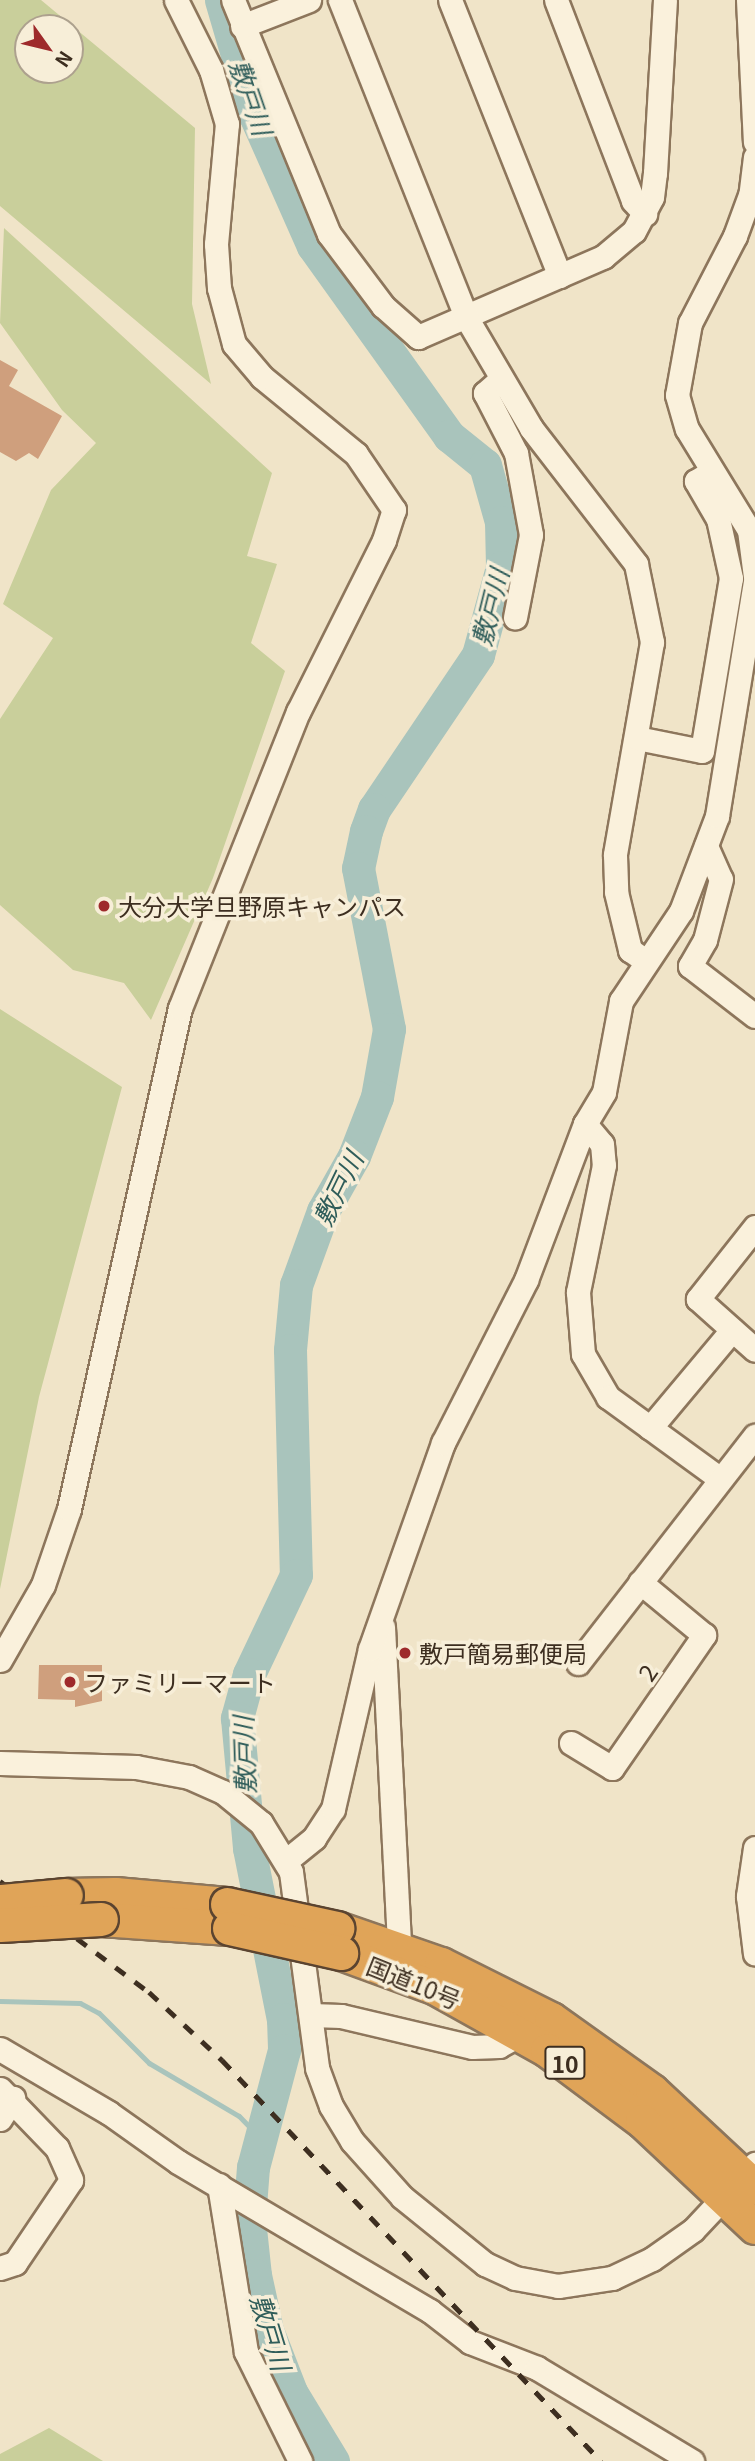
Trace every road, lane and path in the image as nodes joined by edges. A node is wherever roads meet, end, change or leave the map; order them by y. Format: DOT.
graph roads {
  1 [pos="176,0"];
  2 [pos="233,0"];
  3 [pos="309,0"];
  4 [pos="340,0"];
  5 [pos="450,0"];
  6 [pos="556,0"];
  7 [pos="665,0"];
  8 [pos="748,0"];
  9 [pos="242,26"];
  10 [pos="755,142"];
  11 [pos="755,157"];
  12 [pos="645,214"];
  13 [pos="560,276"];
  14 [pos="466,317"];
  15 [pos="500,380"];
  16 [pos="711,471"];
  17 [pos="748,523"];
  18 [pos="755,579"];
  19 [pos="515,617"];
  20 [pos="750,649"];
  21 [pos="637,738"];
  22 [pos="706,846"];
  23 [pos="646,961"];
  24 [pos="755,1016"];
  25 [pos="585,1124"];
  26 [pos="755,1227"];
  27 [pos="732,1330"];
  28 [pos="755,1350"];
  29 [pos="650,1428"];
  30 [pos="755,1436"];
  31 [pos="719,1478"];
  32 [pos="640,1582"];
  33 [pos="382,1610"];
  34 [pos="0,1660"];
  35 [pos="578,1663"];
  36 [pos="571,1743"];
  37 [pos="0,1763"];
  38 [pos="755,1848"];
  39 [pos="287,1860"];
  40 [pos="0,1901"];
  41 [pos="228,1916"];
  42 [pos="0,1925"];
  43 [pos="339,1940"];
  44 [pos="399,1948"];
  45 [pos="755,1954"];
  46 [pos="311,2015"];
  47 [pos="521,2034"];
  48 [pos="0,2049"];
  49 [pos="6,2093"];
  50 [pos="0,2119"];
  51 [pos="745,2181"];
  52 [pos="225,2188"];
  53 [pos="755,2227"];
  54 [pos="0,2268"];
  55 [pos="300,2461"];
  56 [pos="692,2461"];
  1 -- 34 [label="street"];
  2 -- 9 [label="street"];
  3 -- 9 [label="street"];
  4 -- 14 [label="street"];
  5 -- 13 [label="street"];
  6 -- 12 [label="street"];
  7 -- 12 [label="street"];
  8 -- 10 [label="street"];
  9 -- 14 [label="street"];
  11 -- 16 [label="street"];
  12 -- 13 [label="street"];
  13 -- 14 [label="street"];
  14 -- 15 [label="street"];
  15 -- 19 [label="street"];
  15 -- 21 [label="street"];
  16 -- 17 [label="street"];
  16 -- 21 [label="street"];
  17 -- 18 [label="street"];
  18 -- 20 [label="street"];
  20 -- 22 [label="street"];
  21 -- 23 [label="street"];
  22 -- 23 [label="street"];
  22 -- 24 [label="street"];
  23 -- 25 [label="street"];
  25 -- 29 [label="street"];
  25 -- 33 [label="street"];
  26 -- 27 [label="street"];
  27 -- 28 [label="street"];
  27 -- 29 [label="street"];
  29 -- 31 [label="street"];
  30 -- 31 [label="street"];
  31 -- 32 [label="street"];
  32 -- 35 [label="street"];
  32 -- 36 [label="street, 2"];
  33 -- 39 [label="street"];
  33 -- 44 [label="street"];
  37 -- 39 [label="street"];
  38 -- 45 [label="street"];
  39 -- 46 [label="street"];
  40 -- 41 [label="highway, 国道10号 / 10, bridge"];
  41 -- 42 [label="highway, 国道10号 / 10, bridge"];
  41 -- 43 [label="highway, 国道10号 / 10, bridge"];
  43 -- 44 [label="highway, 国道10号 / 10"];
  43 -- 47 [label="highway, 国道10号 / 10"];
  44 -- 51 [label="highway, 国道10号 / 10"];
  46 -- 47 [label="street"];
  46 -- 51 [label="street"];
  47 -- 51 [label="highway, 国道10号 / 10"];
  48 -- 52 [label="street"];
  49 -- 50 [label="street"];
  49 -- 54 [label="street"];
  51 -- 53 [label="highway, 国道10号 / 10"];
  52 -- 55 [label="street"];
  52 -- 56 [label="street"];
}
